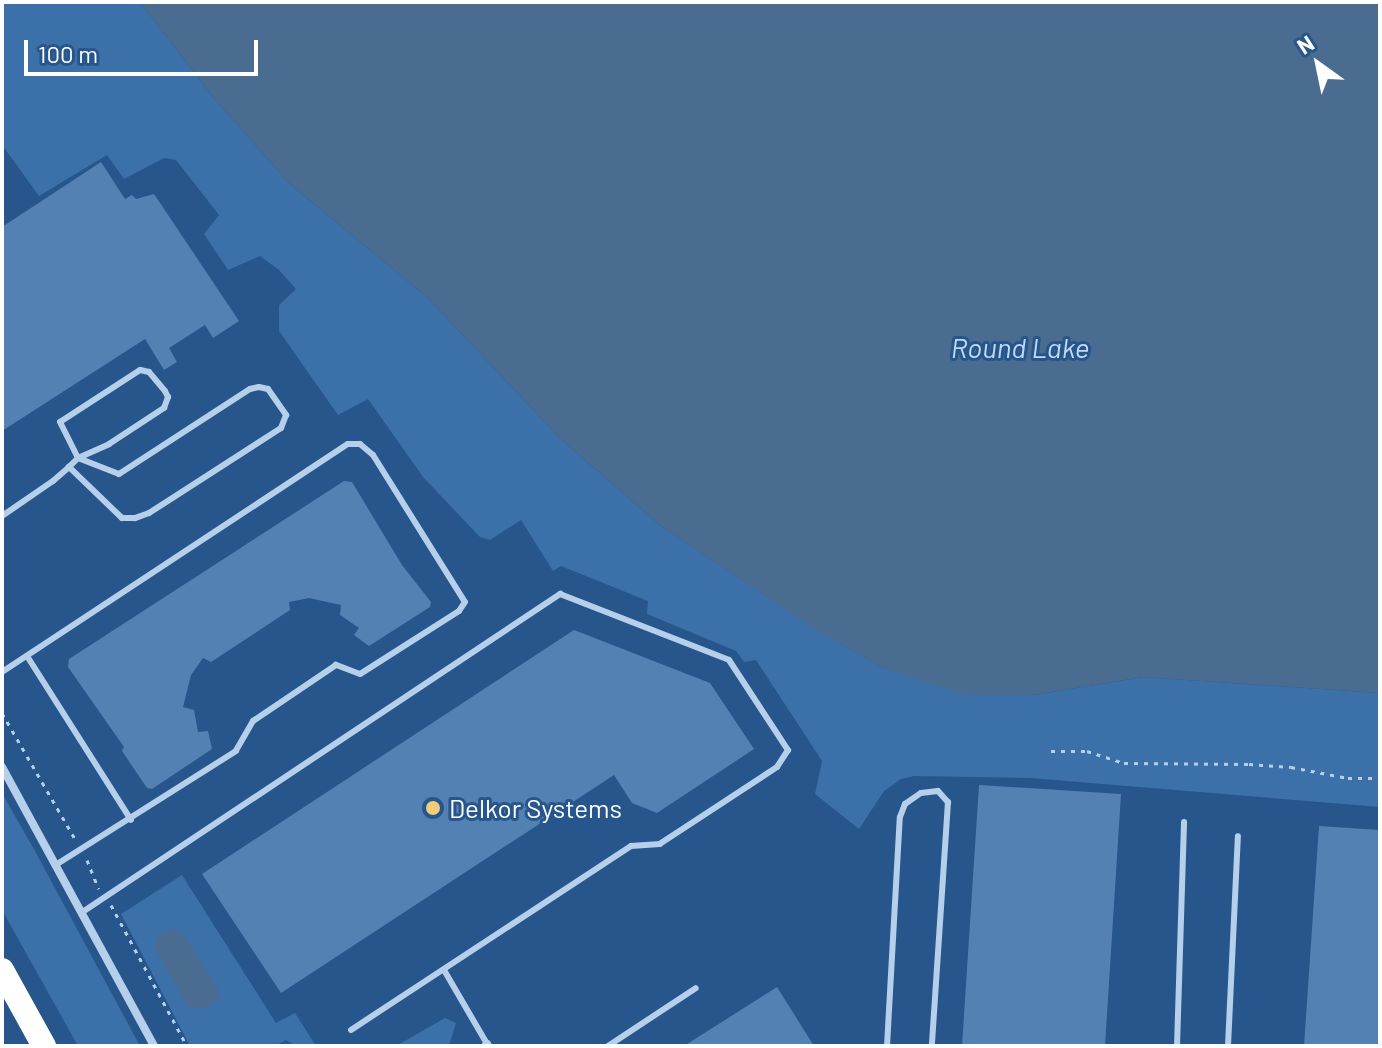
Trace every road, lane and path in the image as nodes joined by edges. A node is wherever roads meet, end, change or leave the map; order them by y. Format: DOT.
graph roads {
  1 [pos="78,458"];
  2 [pos="69,467"];
  3 [pos="2,516"];
  4 [pos="27,656"];
  5 [pos="2,672"];
  6 [pos="2,713"];
  7 [pos="1051,751"];
  8 [pos="2,767"];
  9 [pos="1380,778"];
  10 [pos="131,820"];
  11 [pos="1184,822"];
  12 [pos="1238,836"];
  13 [pos="81,850"];
  14 [pos="56,865"];
  15 [pos="105,897"];
  16 [pos="81,913"];
  17 [pos="2,970"];
  18 [pos="444,970"];
  19 [pos="696,988"];
  20 [pos="351,1030"];
  21 [pos="486,1045"];
  22 [pos="44,1046"];
  23 [pos="154,1046"];
  24 [pos="187,1046"];
  25 [pos="608,1046"];
  26 [pos="887,1046"];
  27 [pos="932,1046"];
  28 [pos="1177,1046"];
  29 [pos="1228,1046"];
  1 -- 1 [label="lane"];
  1 -- 2 [label="lane"];
  1 -- 2 [label="lane"];
  2 -- 3 [label="lane"];
  4 -- 5 [label="lane"];
  4 -- 10 [label="lane"];
  4 -- 10 [label="lane"];
  6 -- 13 [label="path"];
  7 -- 9 [label="path"];
  8 -- 14 [label="street"];
  10 -- 13 [label="lane"];
  11 -- 28 [label="lane"];
  12 -- 29 [label="lane"];
  13 -- 14 [label="lane"];
  13 -- 15 [label="path"];
  14 -- 16 [label="street"];
  15 -- 16 [label="lane"];
  15 -- 18 [label="lane"];
  15 -- 24 [label="path"];
  16 -- 23 [label="street"];
  17 -- 22 [label="highway"];
  18 -- 20 [label="lane"];
  18 -- 21 [label="lane"];
  19 -- 25 [label="lane"];
  26 -- 27 [label="lane"];
}
